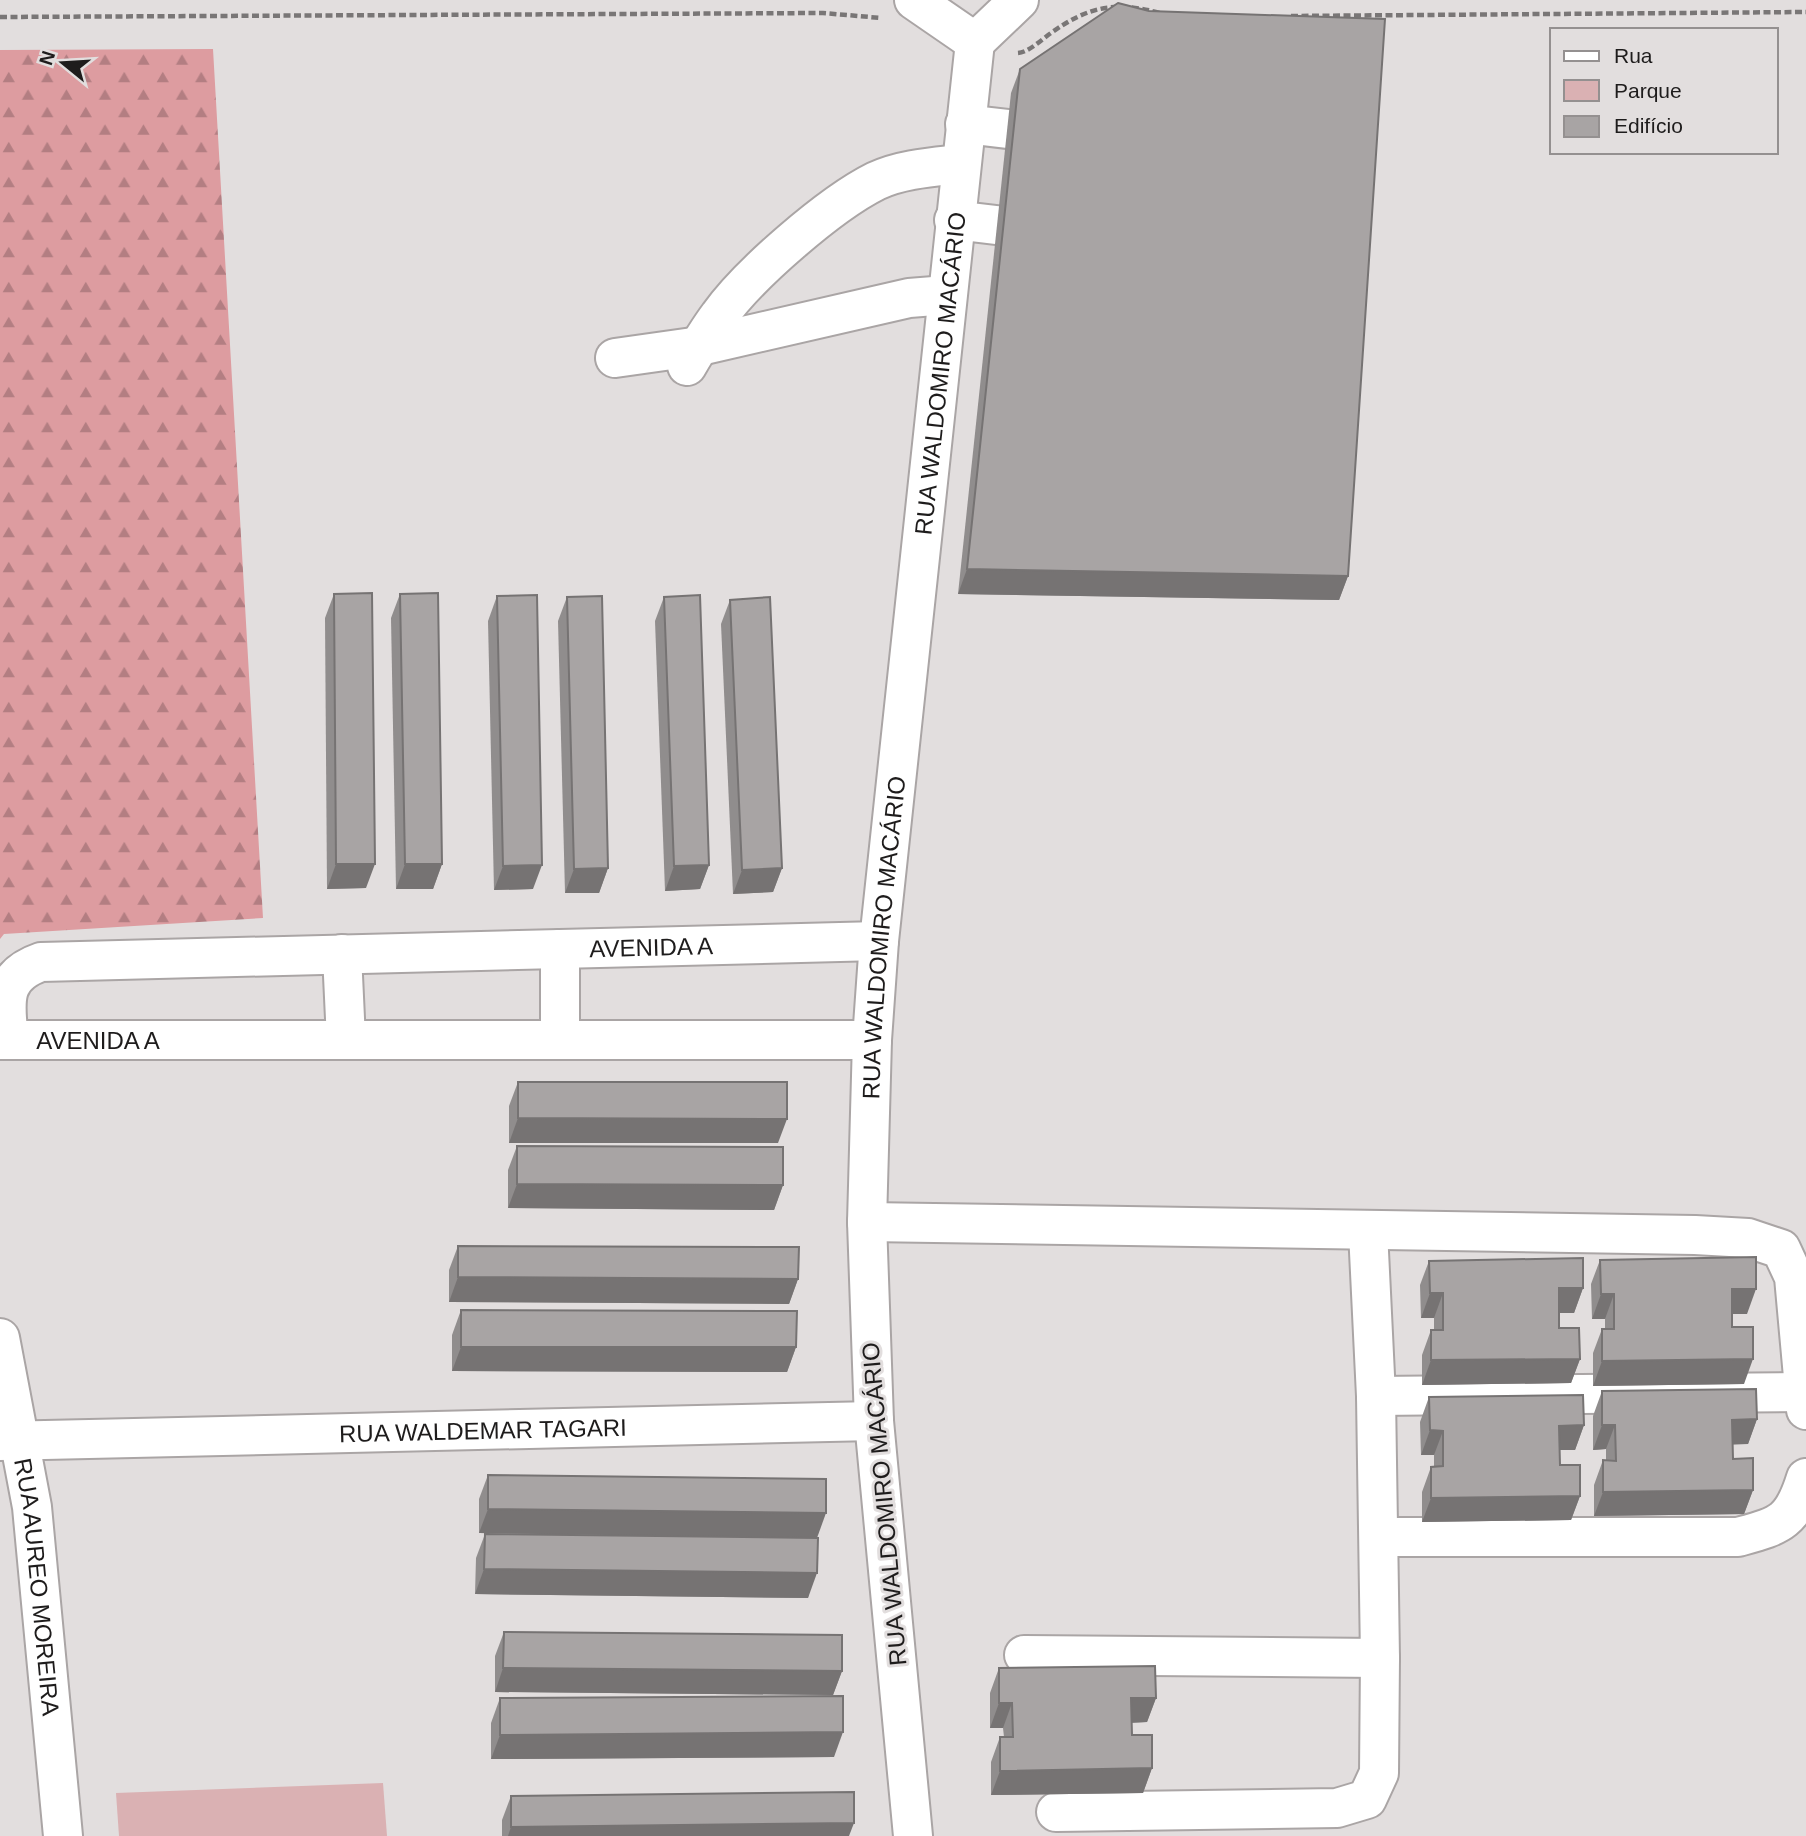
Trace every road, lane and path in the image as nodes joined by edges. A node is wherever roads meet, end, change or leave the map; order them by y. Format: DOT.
graph roads {
  1 [pos="914,0"];
  2 [pos="1019,0"];
  3 [pos="975,42"];
  4 [pos="965,124"];
  5 [pos="1033,132"];
  6 [pos="960,164"];
  7 [pos="954,220"];
  8 [pos="1029,229"];
  9 [pos="947,295"];
  10 [pos="693,356"];
  11 [pos="615,358"];
  12 [pos="879,942"];
  13 [pos="560,949"];
  14 [pos="342,954"];
  15 [pos="4,1040"];
  16 [pos="346,1040"];
  17 [pos="560,1040"];
  18 [pos="872,1040"];
  19 [pos="867,1222"];
  20 [pos="1368,1231"];
  21 [pos="0,1338"];
  22 [pos="1805,1392"];
  23 [pos="1376,1396"];
  24 [pos="1806,1410"];
  25 [pos="874,1421"];
  26 [pos="10,1441"];
  27 [pos="1806,1478"];
  28 [pos="1379,1537"];
  29 [pos="1024,1655"];
  30 [pos="1380,1658"];
  31 [pos="1056,1812"];
  32 [pos="63,1836"];
  33 [pos="913,1836"];
  1 -- 3 [label="main road"];
  2 -- 3 [label="main road"];
  3 -- 4 [label="main road, RUA WALDOMIRO MACÁRIO"];
  4 -- 5 [label="main road"];
  4 -- 6 [label="main road, RUA WALDOMIRO MACÁRIO"];
  6 -- 7 [label="main road, RUA WALDOMIRO MACÁRIO"];
  6 -- 10 [label="main road"];
  7 -- 8 [label="main road"];
  7 -- 9 [label="main road, RUA WALDOMIRO MACÁRIO"];
  9 -- 10 [label="main road"];
  9 -- 12 [label="main road, RUA WALDOMIRO MACÁRIO"];
  10 -- 11 [label="main road"];
  12 -- 13 [label="main road, AVENIDA A"];
  12 -- 18 [label="main road, RUA WALDOMIRO MACÁRIO"];
  13 -- 14 [label="main road, AVENIDA A"];
  13 -- 17 [label="main road"];
  14 -- 15 [label="main road, AVENIDA A"];
  14 -- 16 [label="main road"];
  15 -- 16 [label="main road, AVENIDA A"];
  16 -- 17 [label="main road, AVENIDA A"];
  17 -- 18 [label="main road, AVENIDA A"];
  18 -- 19 [label="main road, RUA WALDOMIRO MACÁRIO"];
  19 -- 20 [label="main road"];
  19 -- 25 [label="main road, RUA WALDOMIRO MACÁRIO"];
  20 -- 22 [label="main road"];
  20 -- 23 [label="main road"];
  21 -- 26 [label="main road, RUA AUREO MOREIRA"];
  22 -- 23 [label="main road"];
  22 -- 24 [label="main road"];
  23 -- 28 [label="main road"];
  25 -- 26 [label="main road, RUA WALDEMAR TAGARI"];
  25 -- 33 [label="main road, RUA WALDOMIRO MACÁRIO"];
  26 -- 32 [label="main road, RUA AUREO MOREIRA"];
  27 -- 28 [label="main road"];
  28 -- 30 [label="main road"];
  29 -- 30 [label="main road"];
  30 -- 31 [label="main road"];
}
